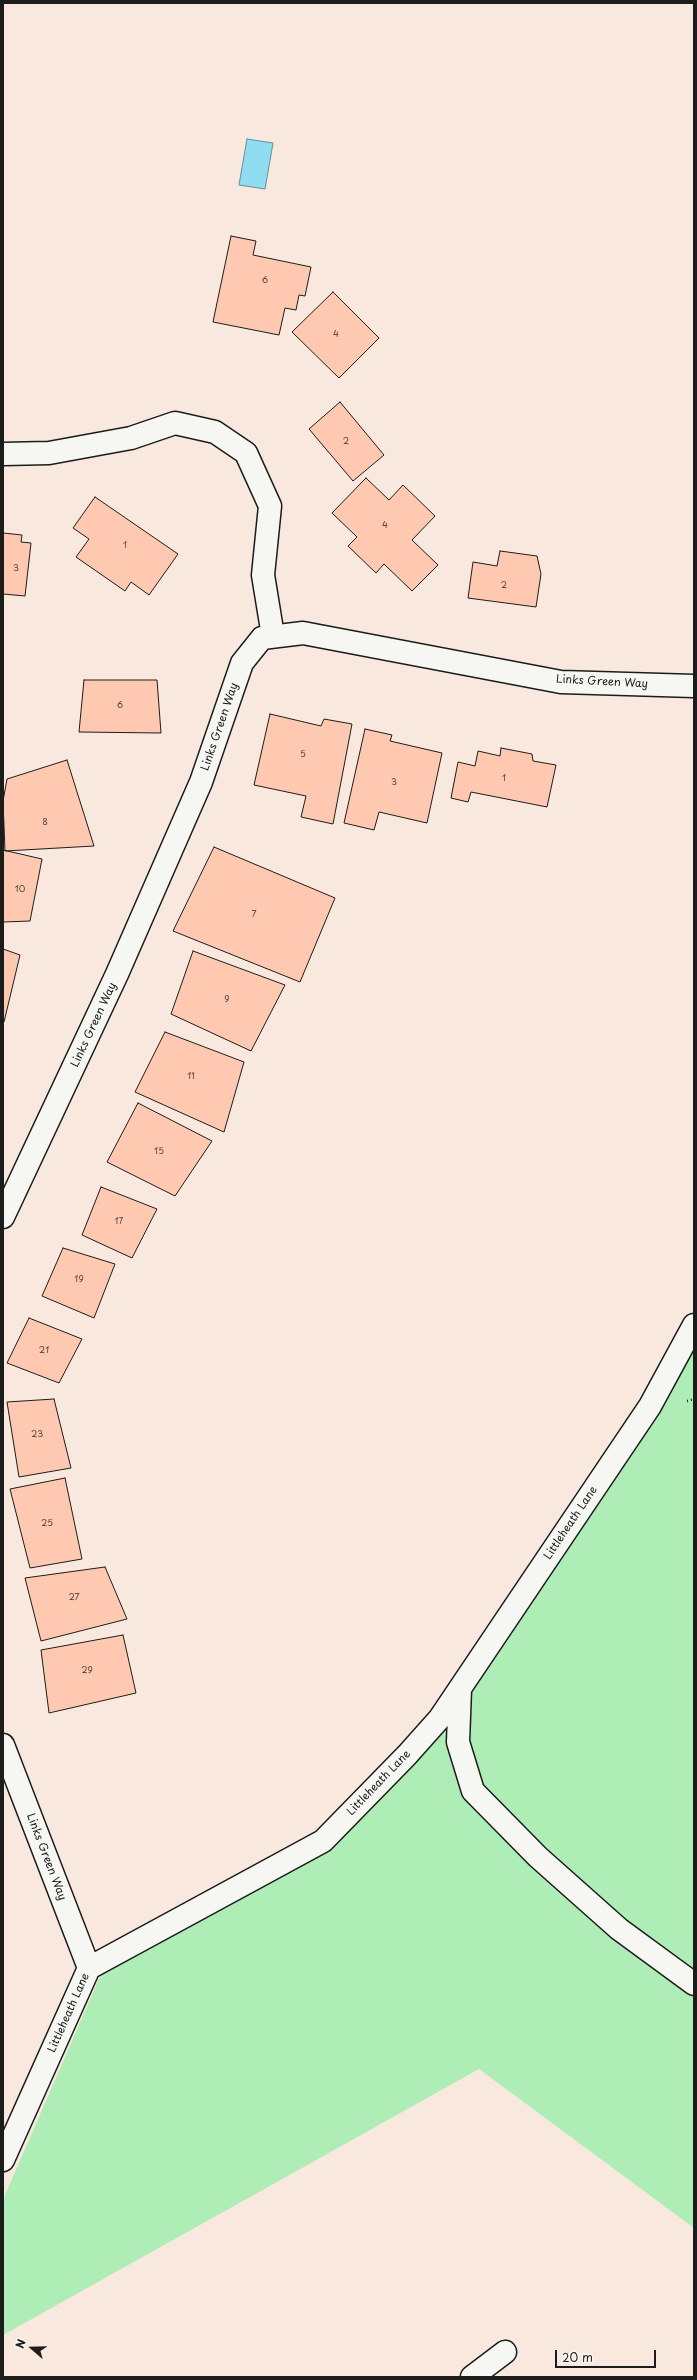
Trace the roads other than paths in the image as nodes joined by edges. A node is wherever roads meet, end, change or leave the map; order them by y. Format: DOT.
graph roads {
  1 [pos="3,454"];
  2 [pos="273,636"];
  3 [pos="694,686"];
  4 [pos="3,1217"];
  5 [pos="694,1325"];
  6 [pos="460,1689"];
  7 [pos="3,1745"];
  8 [pos="89,1968"];
  9 [pos="694,1984"];
  10 [pos="3,2160"];
  11 [pos="505,2352"];
  12 [pos="472,2377"];
  1 -- 2 [label="street"];
  2 -- 3 [label="street, Links Green Way"];
  2 -- 4 [label="street, Links Green Way"];
  5 -- 6 [label="street, Littleheath Lane"];
  6 -- 8 [label="street, Littleheath Lane"];
  6 -- 9 [label="street"];
  7 -- 8 [label="street, Links Green Way"];
  8 -- 10 [label="street, Littleheath Lane"];
  11 -- 12 [label="street"];
}
